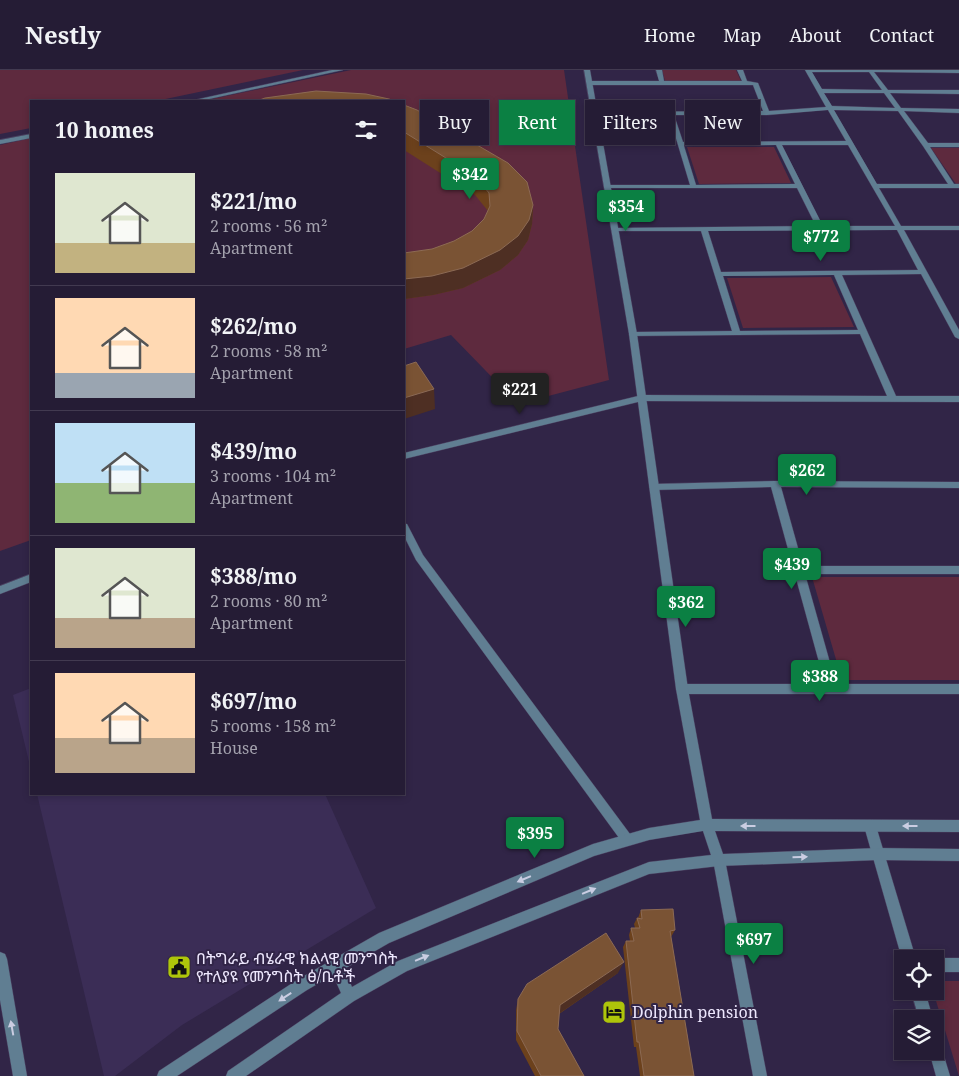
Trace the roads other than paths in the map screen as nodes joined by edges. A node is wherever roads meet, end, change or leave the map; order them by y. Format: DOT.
graph roads {
  1 [pos="340,70"];
  2 [pos="587,70"];
  3 [pos="659,70"];
  4 [pos="740,70"];
  5 [pos="808,70"];
  6 [pos="870,70"];
  7 [pos="959,71"];
  8 [pos="590,83"];
  9 [pos="662,83"];
  10 [pos="745,83"];
  11 [pos="820,91"];
  12 [pos="885,92"];
  13 [pos="959,92"];
  14 [pos="198,100"];
  15 [pos="593,100"];
  16 [pos="830,108"];
  17 [pos="898,108"];
  18 [pos="959,111"];
  19 [pos="675,112"];
  20 [pos="767,113"];
  21 [pos="675,124"];
  22 [pos="30,136"];
  23 [pos="0,142"];
  24 [pos="850,143"];
  25 [pos="682,144"];
  26 [pos="778,144"];
  27 [pos="600,145"];
  28 [pos="926,145"];
  29 [pos="959,145"];
  30 [pos="799,186"];
  31 [pos="875,186"];
  32 [pos="956,186"];
  33 [pos="694,187"];
  34 [pos="607,188"];
  35 [pos="614,228"];
  36 [pos="704,228"];
  37 [pos="820,228"];
  38 [pos="899,228"];
  39 [pos="959,228"];
  40 [pos="924,272"];
  41 [pos="837,273"];
  42 [pos="719,274"];
  43 [pos="864,332"];
  44 [pos="738,333"];
  45 [pos="632,334"];
  46 [pos="958,335"];
  47 [pos="642,398"];
  48 [pos="893,399"];
  49 [pos="959,399"];
  50 [pos="405,456"];
  51 [pos="775,484"];
  52 [pos="959,485"];
  53 [pos="654,487"];
  54 [pos="405,529"];
  55 [pos="799,570"];
  56 [pos="959,570"];
  57 [pos="30,578"];
  58 [pos="0,590"];
  59 [pos="682,689"];
  60 [pos="832,689"];
  61 [pos="959,689"];
  62 [pos="707,825"];
  63 [pos="870,826"];
  64 [pos="959,826"];
  65 [pos="626,838"];
  66 [pos="878,854"];
  67 [pos="959,855"];
  68 [pos="720,860"];
  69 [pos="906,950"];
  70 [pos="0,959"];
  71 [pos="335,965"];
  72 [pos="944,965"];
  73 [pos="959,966"];
  74 [pos="349,996"];
  75 [pos="938,1060"];
  76 [pos="20,1076"];
  77 [pos="164,1076"];
  78 [pos="233,1076"];
  79 [pos="760,1076"];
  80 [pos="943,1076"];
  1 -- 14 [label="street"];
  2 -- 8 [label="street"];
  3 -- 9 [label="street"];
  4 -- 10 [label="street"];
  5 -- 6 [label="street"];
  5 -- 11 [label="street"];
  6 -- 7 [label="street"];
  6 -- 12 [label="street"];
  8 -- 9 [label="street"];
  8 -- 15 [label="street"];
  9 -- 10 [label="street"];
  10 -- 20 [label="street"];
  11 -- 12 [label="street"];
  11 -- 16 [label="street"];
  12 -- 13 [label="street"];
  12 -- 17 [label="street"];
  16 -- 17 [label="street"];
  16 -- 20 [label="street"];
  16 -- 24 [label="street"];
  17 -- 18 [label="street"];
  17 -- 28 [label="street"];
  19 -- 20 [label="street"];
  21 -- 25 [label="street"];
  22 -- 23 [label="street"];
  24 -- 26 [label="street"];
  24 -- 31 [label="street"];
  25 -- 26 [label="street"];
  25 -- 33 [label="street"];
  26 -- 30 [label="street"];
  27 -- 34 [label="street"];
  28 -- 29 [label="street"];
  28 -- 32 [label="street"];
  30 -- 33 [label="street"];
  30 -- 37 [label="street"];
  31 -- 32 [label="street"];
  31 -- 38 [label="street"];
  33 -- 34 [label="street"];
  34 -- 35 [label="street"];
  35 -- 36 [label="street"];
  35 -- 45 [label="street"];
  36 -- 37 [label="street"];
  36 -- 42 [label="street"];
  37 -- 38 [label="street"];
  38 -- 39 [label="street"];
  38 -- 40 [label="street"];
  40 -- 41 [label="street"];
  40 -- 46 [label="street"];
  41 -- 42 [label="street"];
  41 -- 43 [label="street"];
  42 -- 44 [label="street"];
  43 -- 44 [label="street"];
  43 -- 48 [label="street"];
  44 -- 45 [label="street"];
  45 -- 47 [label="street"];
  47 -- 48 [label="street"];
  47 -- 50 [label="street"];
  47 -- 53 [label="street"];
  48 -- 49 [label="street"];
  51 -- 52 [label="street"];
  51 -- 53 [label="street"];
  51 -- 55 [label="street"];
  53 -- 59 [label="street"];
  54 -- 65 [label="street"];
  55 -- 56 [label="street"];
  55 -- 60 [label="street"];
  57 -- 58 [label="street"];
  59 -- 60 [label="street"];
  59 -- 62 [label="street"];
  60 -- 61 [label="street"];
  63 -- 62 [label="street, one-way"];
  62 -- 65 [label="street"];
  62 -- 68 [label="street"];
  64 -- 63 [label="street, one-way"];
  63 -- 66 [label="street"];
  65 -- 71 [label="street, one-way"];
  66 -- 67 [label="street"];
  68 -- 66 [label="street, one-way"];
  66 -- 69 [label="street"];
  74 -- 68 [label="street, one-way"];
  68 -- 79 [label="street"];
  76 -- 70 [label="street, one-way"];
  71 -- 74 [label="street"];
  71 -- 77 [label="street, one-way"];
  72 -- 73 [label="street"];
  74 -- 78 [label="street"];
  75 -- 80 [label="street"];
}
